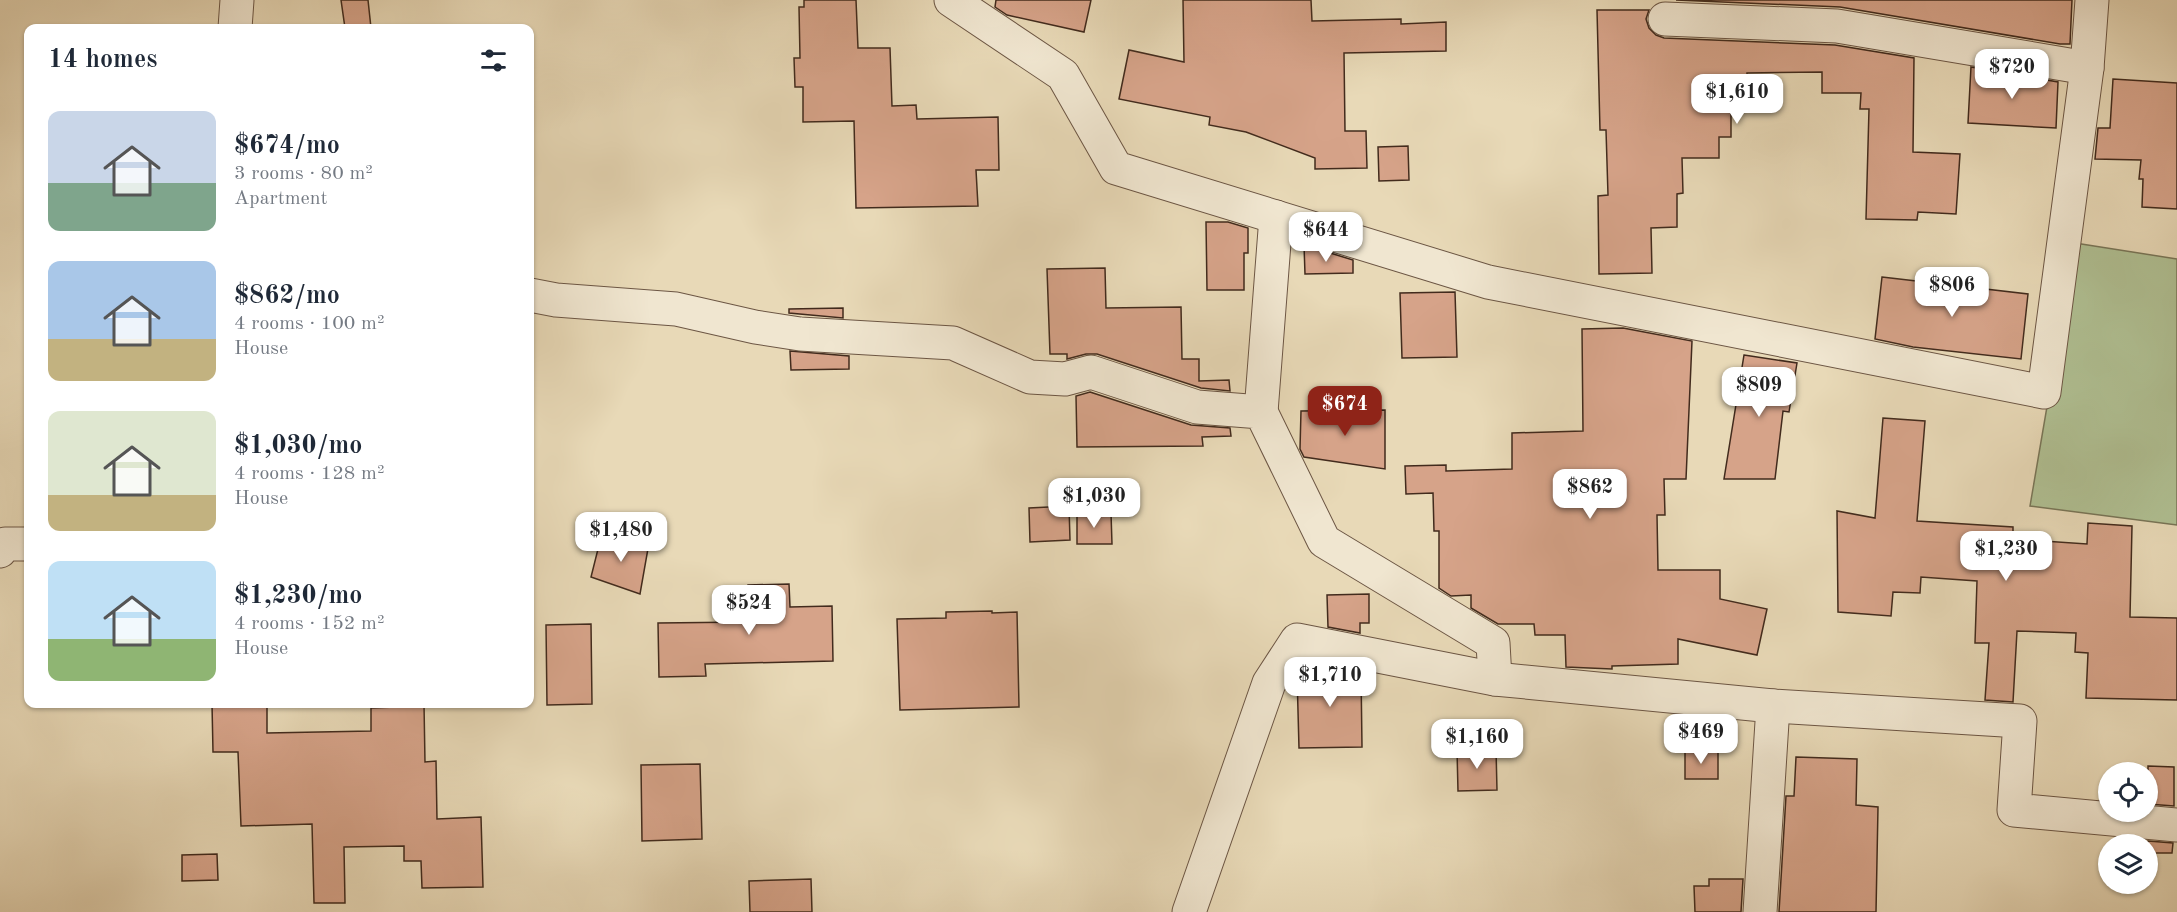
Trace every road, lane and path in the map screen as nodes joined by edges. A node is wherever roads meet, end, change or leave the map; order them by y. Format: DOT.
graph roads {
  1 [pos="237,0"];
  2 [pos="951,0"];
  3 [pos="2092,0"];
  4 [pos="1665,19"];
  5 [pos="235,24"];
  6 [pos="2087,68"];
  7 [pos="1276,217"];
  8 [pos="534,296"];
  9 [pos="1261,412"];
  10 [pos="24,544"];
  11 [pos="0,551"];
  12 [pos="1495,679"];
  13 [pos="1773,706"];
  14 [pos="2177,825"];
  15 [pos="1189,912"];
  16 [pos="1760,912"];
  1 -- 5 [label="street"];
  2 -- 7 [label="street"];
  3 -- 6 [label="street"];
  4 -- 6 [label="street"];
  6 -- 7 [label="street"];
  7 -- 9 [label="street"];
  8 -- 9 [label="street"];
  9 -- 12 [label="street"];
  10 -- 11 [label="street"];
  12 -- 13 [label="street"];
  12 -- 15 [label="street"];
  13 -- 14 [label="street"];
  13 -- 16 [label="street"];
}
